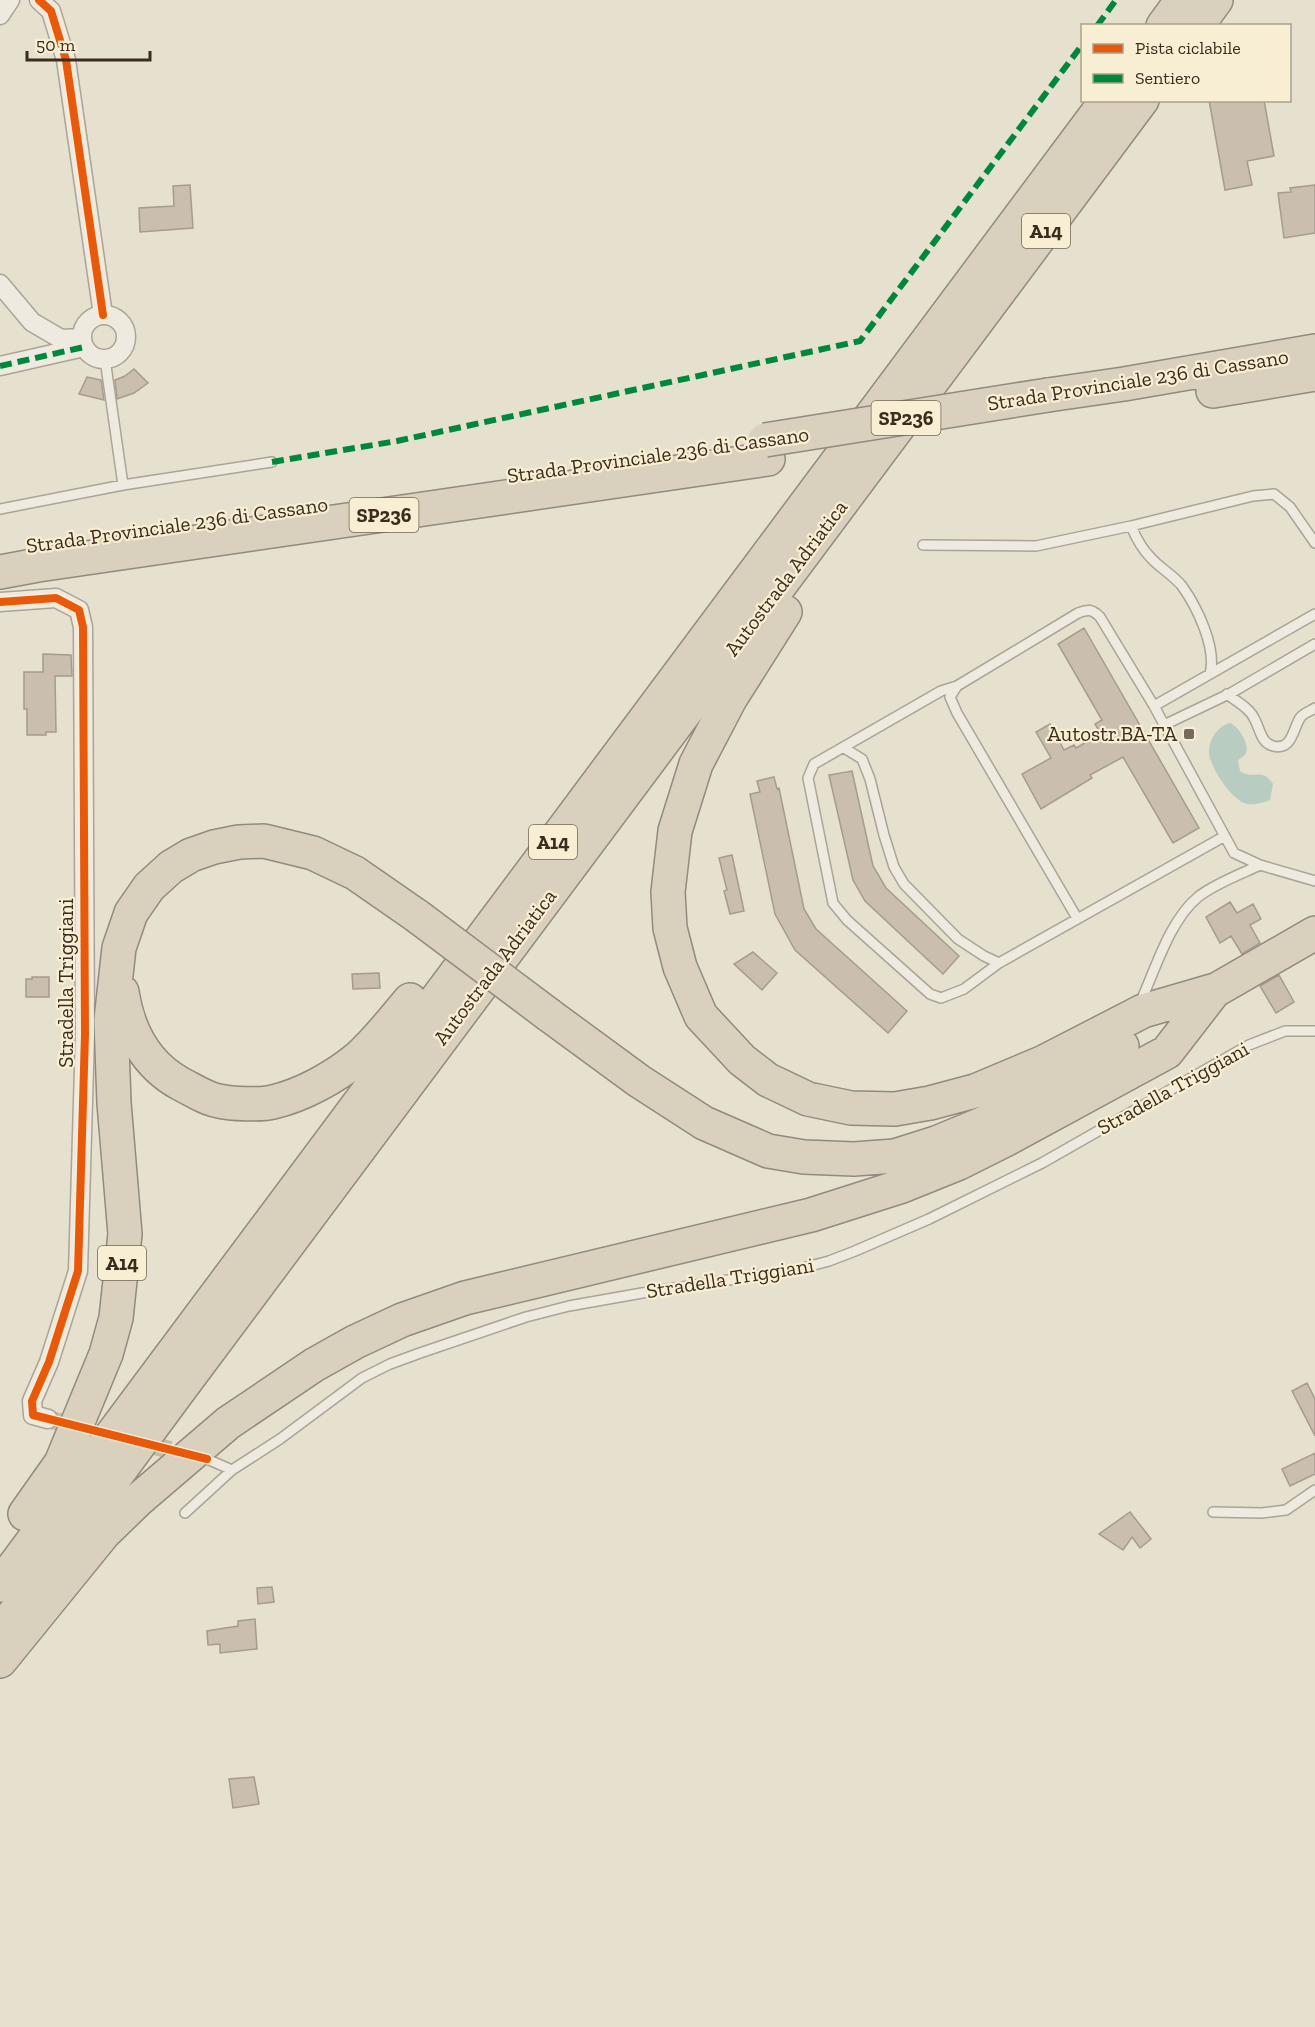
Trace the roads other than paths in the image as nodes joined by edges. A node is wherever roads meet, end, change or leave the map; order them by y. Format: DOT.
graph roads {
  1 [pos="10,0"];
  2 [pos="39,0"];
  3 [pos="1182,0"];
  4 [pos="1216,0"];
  5 [pos="0,15"];
  6 [pos="1164,24"];
  7 [pos="1198,24"];
  8 [pos="1106,102"];
  9 [pos="1141,102"];
  10 [pos="0,284"];
  11 [pos="103,315"];
  12 [pos="83,342"];
  13 [pos="1315,351"];
  14 [pos="105,359"];
  15 [pos="949,360"];
  16 [pos="0,366"];
  17 [pos="1315,374"];
  18 [pos="1315,380"];
  19 [pos="1263,384"];
  20 [pos="1050,406"];
  21 [pos="766,450"];
  22 [pos="272,462"];
  23 [pos="123,484"];
  24 [pos="0,509"];
  25 [pos="1131,526"];
  26 [pos="1315,543"];
  27 [pos="923,545"];
  28 [pos="0,551"];
  29 [pos="0,572"];
  30 [pos="0,602"];
  31 [pos="1315,614"];
  32 [pos="1315,644"];
  33 [pos="1210,674"];
  34 [pos="957,686"];
  35 [pos="1227,694"];
  36 [pos="1154,706"];
  37 [pos="1315,708"];
  38 [pos="1164,725"];
  39 [pos="630,740"];
  40 [pos="844,748"];
  41 [pos="1225,836"];
  42 [pos="1260,865"];
  43 [pos="1315,881"];
  44 [pos="1077,918"];
  45 [pos="1315,933"];
  46 [pos="118,948"];
  47 [pos="999,963"];
  48 [pos="1215,990"];
  49 [pos="1133,1016"];
  50 [pos="1315,1031"];
  51 [pos="48,1419"];
  52 [pos="207,1459"];
  53 [pos="232,1470"];
  54 [pos="1315,1490"];
  55 [pos="1214,1512"];
  56 [pos="185,1513"];
  57 [pos="0,1549"];
  58 [pos="0,1585"];
  59 [pos="0,1633"];
  60 [pos="0,1661"];
  1 -- 5 [label="street"];
  2 -- 11 [label="street"];
  3 -- 6 [label="highway"];
  4 -- 7 [label="highway"];
  8 -- 39 [label="highway, Autostrada Adriatica / A14"];
  9 -- 15 [label="highway, Autostrada Adriatica / A14"];
  10 -- 12 [label="street"];
  11 -- 12 [label="street"];
  11 -- 14 [label="street"];
  12 -- 14 [label="street"];
  12 -- 16 [label="street"];
  13 -- 20 [label="highway, Strada Provinciale 236 di Cassano / SP236"];
  14 -- 23 [label="lane"];
  15 -- 49 [label="highway, A14"];
  15 -- 59 [label="highway, Autostrada Adriatica / A14"];
  17 -- 19 [label="highway, Strada Provinciale 236 di Cassano / SP236"];
  18 -- 19 [label="highway"];
  19 -- 20 [label="highway, Strada Provinciale 236 di Cassano / SP236"];
  20 -- 21 [label="highway, Strada Provinciale 236 di Cassano / SP236"];
  21 -- 28 [label="highway, Strada Provinciale 236 di Cassano / SP236"];
  21 -- 29 [label="highway, Strada Provinciale 236 di Cassano / SP236"];
  22 -- 23 [label="lane"];
  23 -- 24 [label="lane"];
  25 -- 26 [label="lane"];
  25 -- 27 [label="lane"];
  25 -- 33 [label="lane"];
  30 -- 51 [label="street, Stradella Triggiani"];
  31 -- 33 [label="lane"];
  32 -- 35 [label="lane"];
  33 -- 36 [label="lane"];
  34 -- 36 [label="lane"];
  34 -- 40 [label="lane"];
  34 -- 44 [label="lane"];
  35 -- 37 [label="lane"];
  35 -- 38 [label="lane"];
  36 -- 38 [label="lane"];
  38 -- 41 [label="lane"];
  39 -- 46 [label="highway, A14"];
  39 -- 58 [label="highway, Autostrada Adriatica / A14"];
  40 -- 47 [label="lane"];
  40 -- 47 [label="lane"];
  41 -- 42 [label="lane"];
  41 -- 44 [label="lane"];
  42 -- 43 [label="lane"];
  42 -- 49 [label="lane"];
  44 -- 47 [label="lane"];
  45 -- 48 [label="highway"];
  46 -- 48 [label="highway, A14, bridge"];
  46 -- 57 [label="highway, A14"];
  48 -- 49 [label="highway, A14"];
  48 -- 60 [label="highway"];
  50 -- 53 [label="lane, Stradella Triggiani"];
  52 -- 53 [label="lane"];
  53 -- 56 [label="lane, Stradella Triggiani"];
  54 -- 55 [label="lane"];
}
